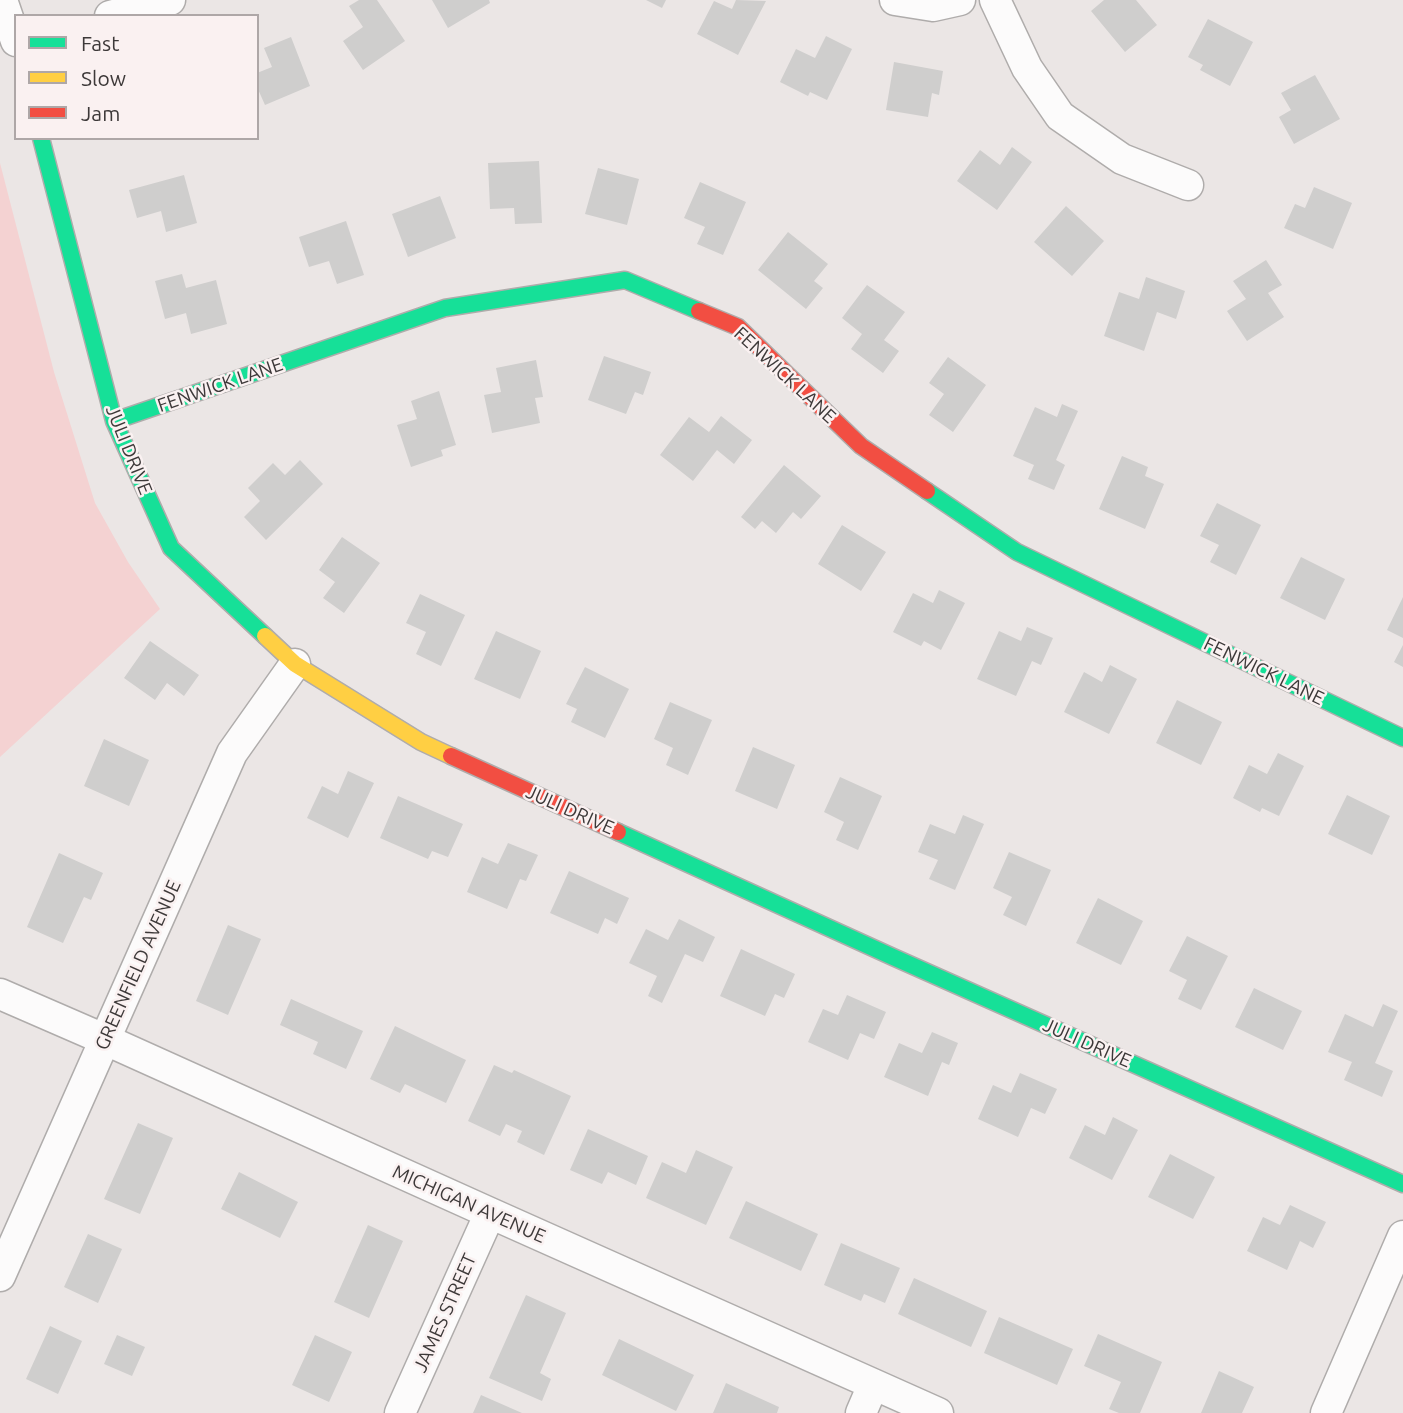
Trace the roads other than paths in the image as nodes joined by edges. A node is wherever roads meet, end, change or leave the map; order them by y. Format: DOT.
graph roads {
  1 [pos="2,0"];
  2 [pos="170,0"];
  3 [pos="895,0"];
  4 [pos="960,0"];
  5 [pos="995,0"];
  6 [pos="118,14"];
  7 [pos="14,35"];
  8 [pos="42,140"];
  9 [pos="1188,185"];
  10 [pos="114,421"];
  11 [pos="295,664"];
  12 [pos="1403,738"];
  13 [pos="0,994"];
  14 [pos="106,1040"];
  15 [pos="1403,1184"];
  16 [pos="490,1213"];
  17 [pos="1403,1236"];
  18 [pos="0,1276"];
  19 [pos="873,1385"];
  20 [pos="400,1413"];
  21 [pos="861,1413"];
  22 [pos="938,1413"];
  23 [pos="1326,1413"];
  1 -- 7 [label="street"];
  2 -- 6 [label="street"];
  3 -- 4 [label="street"];
  5 -- 9 [label="street"];
  8 -- 10 [label="street, JULI DRIVE"];
  10 -- 11 [label="street, JULI DRIVE"];
  10 -- 12 [label="street, FENWICK LANE"];
  11 -- 14 [label="street, GREENFIELD AVENUE"];
  11 -- 15 [label="street, JULI DRIVE"];
  13 -- 14 [label="street, MICHIGAN AVENUE"];
  14 -- 16 [label="street, MICHIGAN AVENUE"];
  14 -- 18 [label="street, GREENFIELD AVENUE"];
  16 -- 19 [label="street, MICHIGAN AVENUE"];
  16 -- 20 [label="street, JAMES STREET"];
  17 -- 23 [label="street"];
  19 -- 21 [label="street"];
  19 -- 22 [label="street, MICHIGAN AVENUE"];
}
